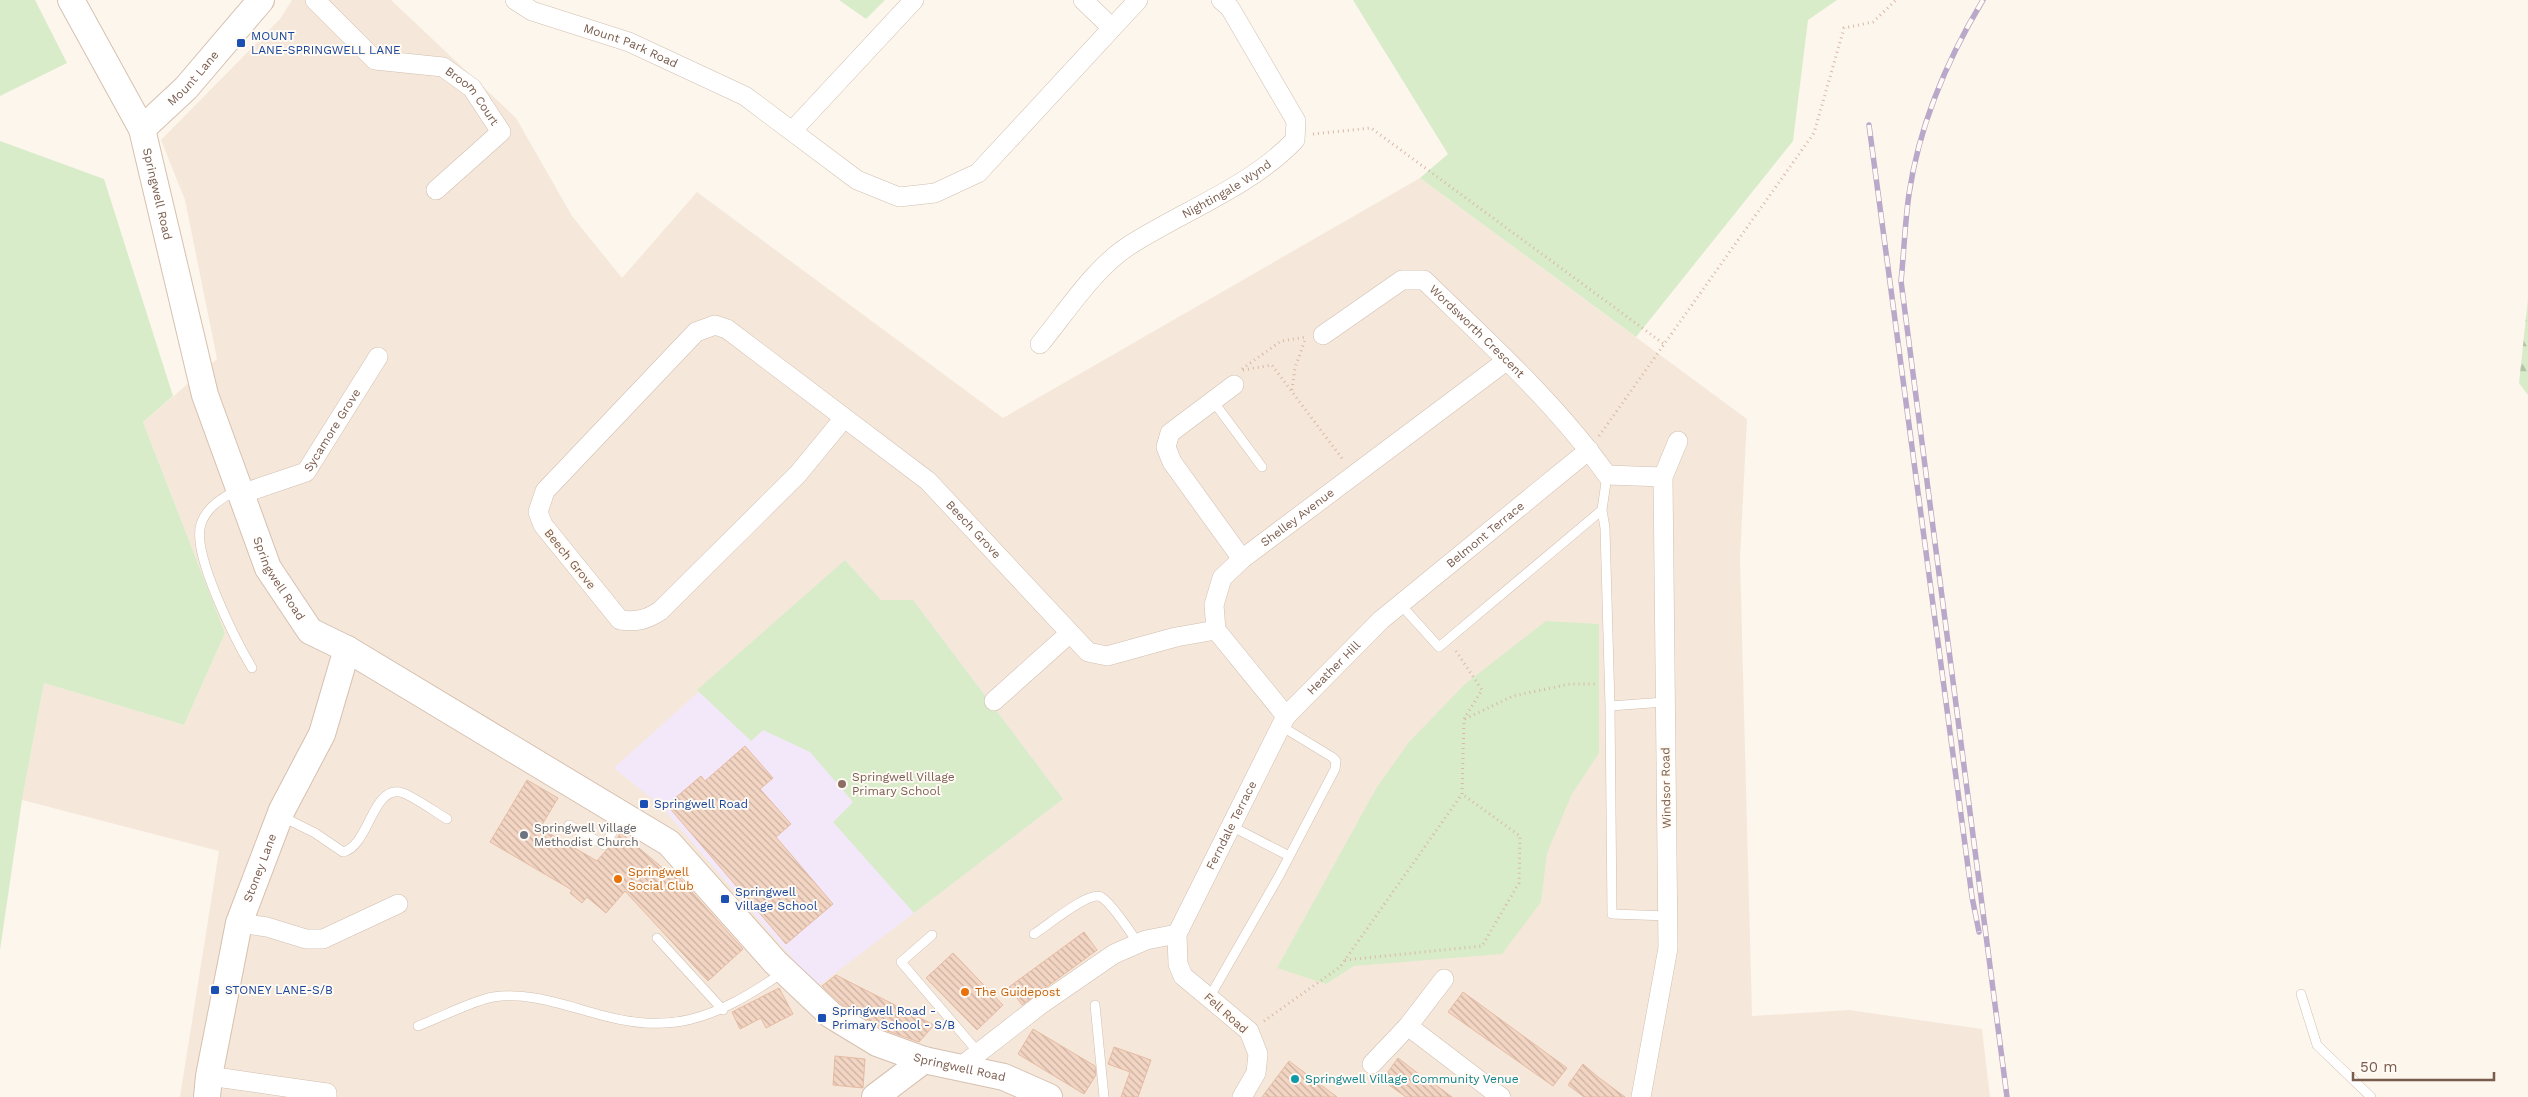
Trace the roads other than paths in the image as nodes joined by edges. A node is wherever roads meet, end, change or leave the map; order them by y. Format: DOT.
graph roads {
  1 [pos="71,0"];
  2 [pos="260,0"];
  3 [pos="315,0"];
  4 [pos="515,0"];
  5 [pos="914,0"];
  6 [pos="1083,0"];
  7 [pos="1138,0"];
  8 [pos="1221,0"];
  9 [pos="1112,28"];
  10 [pos="142,129"];
  11 [pos="793,130"];
  12 [pos="436,190"];
  13 [pos="1314,336"];
  14 [pos="1040,344"];
  15 [pos="378,357"];
  16 [pos="1506,361"];
  17 [pos="1234,385"];
  18 [pos="1213,401"];
  19 [pos="844,418"];
  20 [pos="1678,441"];
  21 [pos="1589,450"];
  22 [pos="1262,468"];
  23 [pos="1607,475"];
  24 [pos="1663,476"];
  25 [pos="240,491"];
  26 [pos="1602,510"];
  27 [pos="1242,559"];
  28 [pos="1400,604"];
  29 [pos="1381,620"];
  30 [pos="1216,630"];
  31 [pos="1070,633"];
  32 [pos="347,649"];
  33 [pos="252,668"];
  34 [pos="994,701"];
  35 [pos="1665,702"];
  36 [pos="1610,706"];
  37 [pos="1284,721"];
  38 [pos="280,815"];
  39 [pos="624,816"];
  40 [pos="447,819"];
  41 [pos="568,825"];
  42 [pos="1231,826"];
  43 [pos="1289,856"];
  44 [pos="398,904"];
  45 [pos="1668,916"];
  46 [pos="239,923"];
  47 [pos="1034,934"];
  48 [pos="1177,934"];
  49 [pos="932,935"];
  50 [pos="657,938"];
  51 [pos="1138,943"];
  52 [pos="784,971"];
  53 [pos="1444,979"];
  54 [pos="2301,994"];
  55 [pos="1209,998"];
  56 [pos="1095,1005"];
  57 [pos="723,1010"];
  58 [pos="418,1026"];
  59 [pos="1408,1026"];
  60 [pos="924,1060"];
  61 [pos="969,1060"];
  62 [pos="1372,1064"];
  63 [pos="208,1087"];
  64 [pos="327,1097"];
  65 [pos="874,1097"];
  66 [pos="1048,1097"];
  67 [pos="1104,1097"];
  68 [pos="1242,1097"];
  69 [pos="1501,1097"];
  70 [pos="1641,1097"];
  71 [pos="2371,1097"];
  1 -- 10 [label="main road, Springwell Road"];
  2 -- 10 [label="main road, Mount Lane"];
  3 -- 12 [label="street, Broom Court"];
  4 -- 11 [label="street, Mount Park Road"];
  5 -- 11 [label="street"];
  6 -- 9 [label="street"];
  7 -- 9 [label="street, Mount Park Road"];
  8 -- 14 [label="street, Nightingale Wynd"];
  9 -- 11 [label="street, Mount Park Road"];
  10 -- 25 [label="main road, Springwell Road"];
  13 -- 16 [label="street, Wordsworth Crescent"];
  15 -- 25 [label="street, Sycamore Grove"];
  16 -- 21 [label="street, Wordsworth Crescent"];
  16 -- 27 [label="street, Shelley Avenue"];
  17 -- 18 [label="street"];
  18 -- 22 [label="lane"];
  18 -- 27 [label="street"];
  19 -- 19 [label="street, Beech Grove"];
  19 -- 31 [label="street, Beech Grove"];
  20 -- 24 [label="street, Windsor Road"];
  21 -- 23 [label="street"];
  21 -- 28 [label="street, Belmont Terrace"];
  23 -- 24 [label="street"];
  23 -- 26 [label="lane"];
  24 -- 35 [label="street, Windsor Road"];
  25 -- 32 [label="main road, Springwell Road"];
  25 -- 33 [label="lane"];
  26 -- 28 [label="lane"];
  26 -- 36 [label="lane"];
  27 -- 30 [label="street, Shelley Avenue"];
  28 -- 29 [label="street, Belmont Terrace"];
  29 -- 37 [label="street, Heather Hill"];
  30 -- 31 [label="street, Beech Grove"];
  30 -- 37 [label="street"];
  31 -- 34 [label="street"];
  32 -- 38 [label="main road, Stoney Lane"];
  32 -- 39 [label="main road, Springwell Road"];
  35 -- 36 [label="lane"];
  35 -- 45 [label="street, Windsor Road"];
  36 -- 45 [label="lane"];
  37 -- 42 [label="street, Ferndale Terrace"];
  37 -- 43 [label="lane"];
  38 -- 40 [label="lane"];
  38 -- 46 [label="main road, Stoney Lane"];
  39 -- 41 [label="lane"];
  39 -- 52 [label="main road, Springwell Road"];
  42 -- 43 [label="lane"];
  42 -- 48 [label="street, Ferndale Terrace"];
  43 -- 55 [label="lane"];
  44 -- 46 [label="street"];
  45 -- 70 [label="street, Windsor Road"];
  46 -- 63 [label="main road, Stoney Lane"];
  47 -- 51 [label="lane"];
  48 -- 51 [label="street"];
  48 -- 55 [label="street, Fell Road"];
  49 -- 61 [label="lane"];
  50 -- 57 [label="lane"];
  51 -- 61 [label="street"];
  52 -- 57 [label="lane"];
  52 -- 60 [label="main road, Springwell Road"];
  53 -- 59 [label="street"];
  54 -- 71 [label="lane"];
  55 -- 68 [label="street, Fell Road"];
  56 -- 67 [label="lane"];
  57 -- 58 [label="lane"];
  59 -- 62 [label="street"];
  59 -- 69 [label="street"];
  60 -- 61 [label="main road, Springwell Road"];
  60 -- 65 [label="main road"];
  61 -- 66 [label="main road, Springwell Road"];
  63 -- 64 [label="street"];
}
